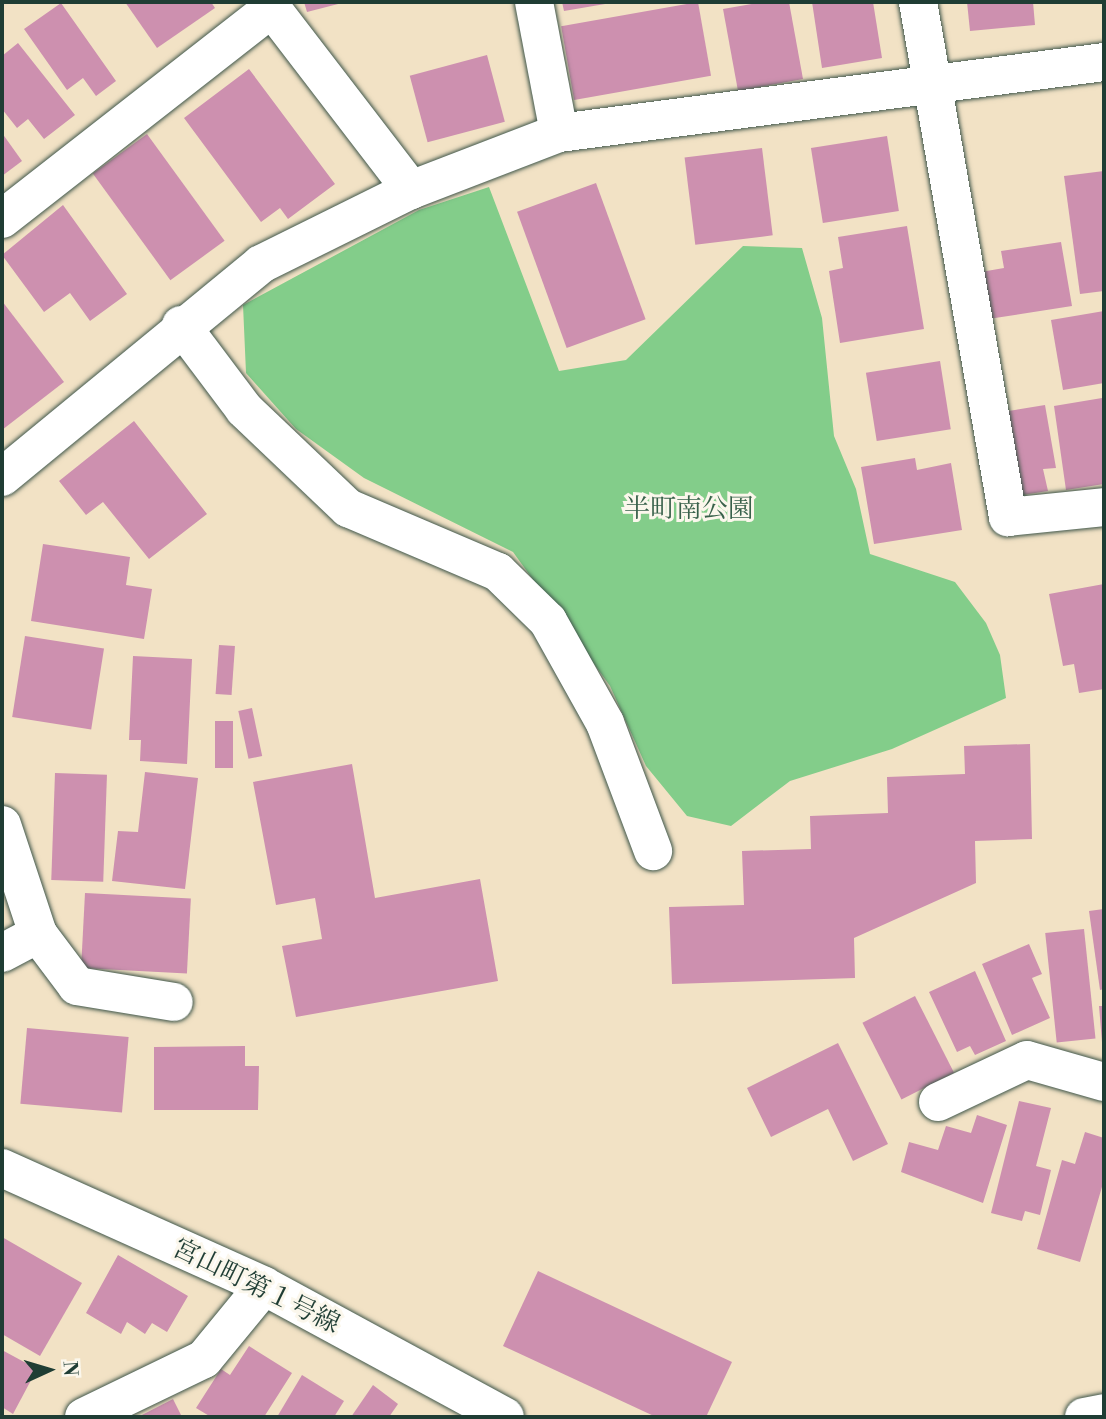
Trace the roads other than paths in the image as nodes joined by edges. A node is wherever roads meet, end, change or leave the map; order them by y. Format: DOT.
graph roads {
  1 [pos="534,2"];
  2 [pos="918,2"];
  3 [pos="270,5"];
  4 [pos="1104,62"];
  5 [pos="933,88"];
  6 [pos="559,133"];
  7 [pos="411,190"];
  8 [pos="2,219"];
  9 [pos="181,325"];
  10 [pos="2,477"];
  11 [pos="1104,507"];
  12 [pos="2,825"];
  13 [pos="653,851"];
  14 [pos="38,934"];
  15 [pos="2,953"];
  16 [pos="174,1002"];
  17 [pos="1104,1082"];
  18 [pos="938,1101"];
  19 [pos="2,1168"];
  20 [pos="264,1286"];
  21 [pos="1104,1413"];
  22 [pos="84,1417"];
  23 [pos="505,1417"];
  24 [pos="1084,1417"];
  1 -- 6 [label="street"];
  2 -- 5 [label="street"];
  3 -- 7 [label="street"];
  3 -- 8 [label="street"];
  4 -- 5 [label="street"];
  5 -- 6 [label="street"];
  5 -- 11 [label="street"];
  6 -- 7 [label="street"];
  7 -- 9 [label="street"];
  9 -- 10 [label="street"];
  9 -- 13 [label="street"];
  12 -- 14 [label="street"];
  14 -- 15 [label="street"];
  14 -- 16 [label="street"];
  17 -- 18 [label="street"];
  19 -- 20 [label="street, 宮山町第１号線"];
  20 -- 22 [label="street"];
  20 -- 23 [label="street, 宮山町第１号線"];
  21 -- 24 [label="street"];
}
